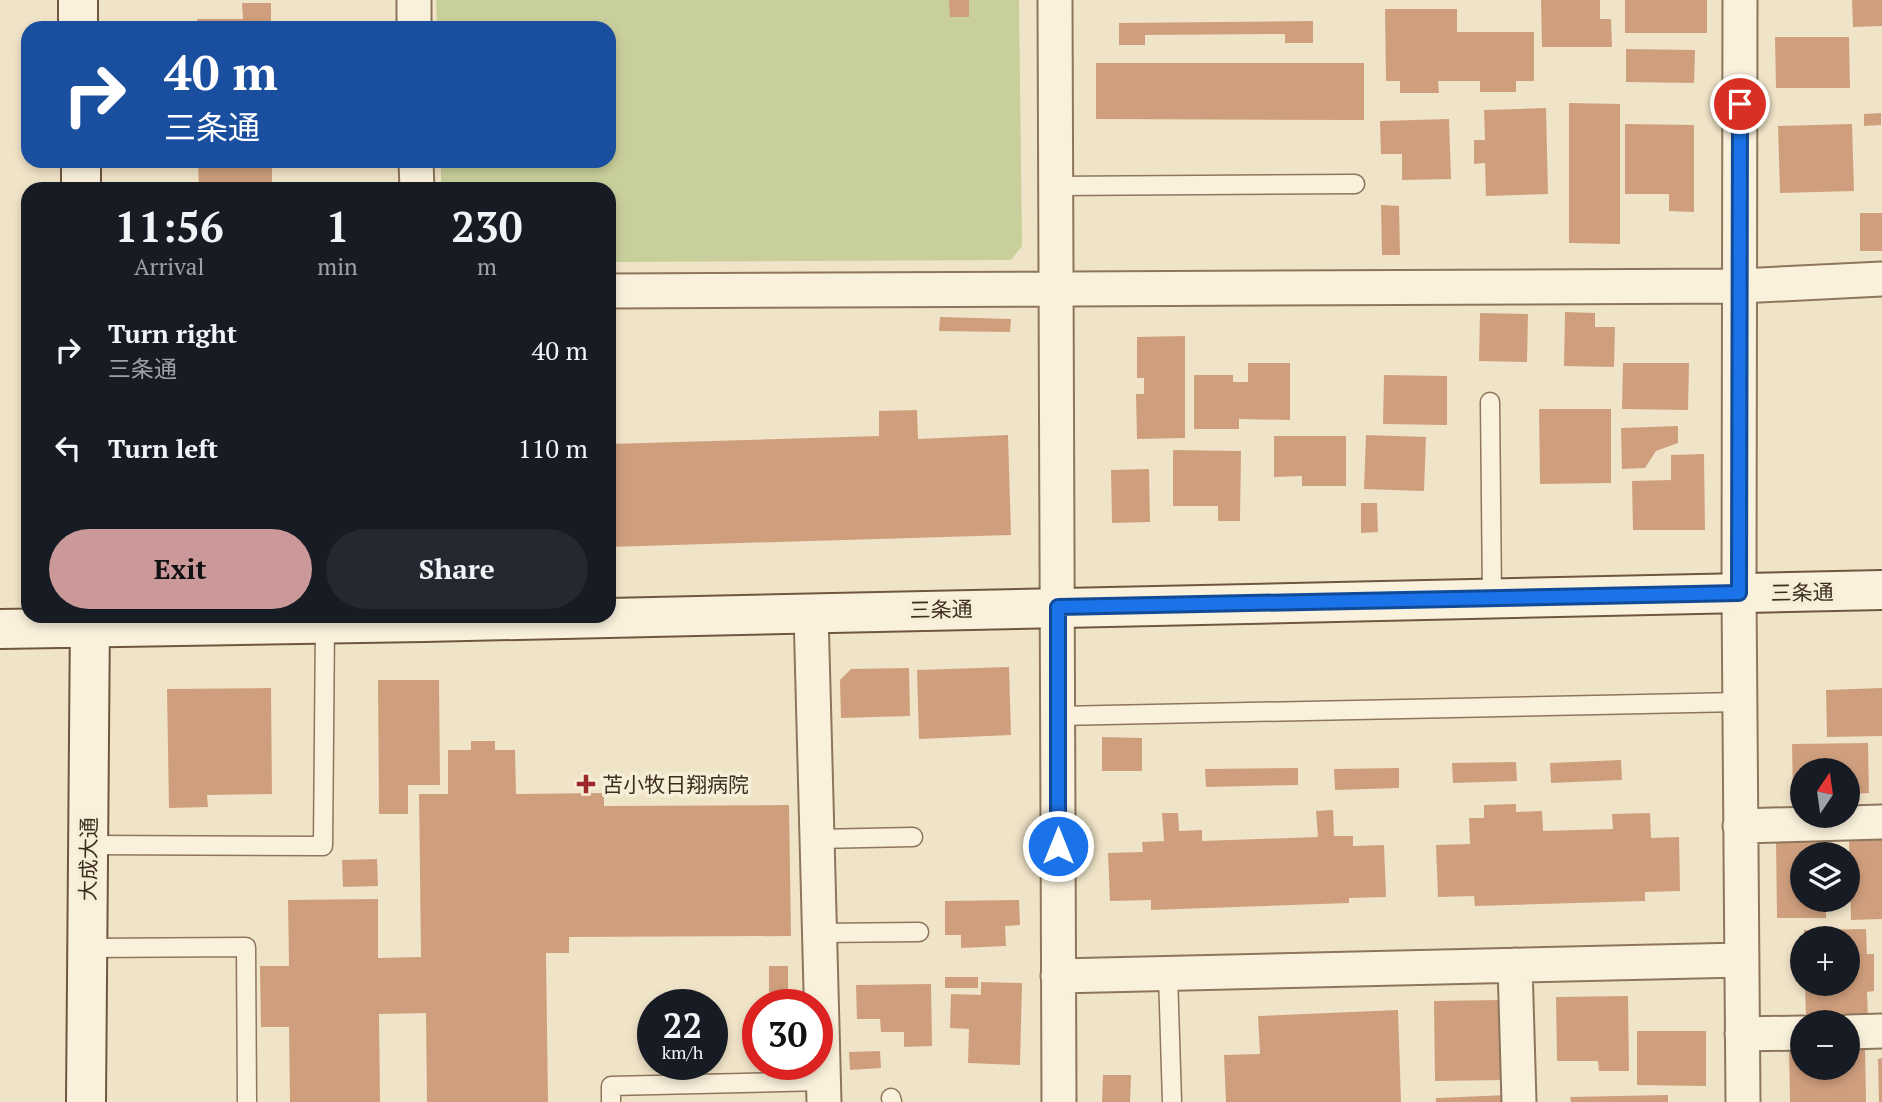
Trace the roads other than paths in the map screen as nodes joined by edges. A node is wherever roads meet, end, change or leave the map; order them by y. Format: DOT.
graph roads {
  1 [pos="78,0"];
  2 [pos="414,0"];
  3 [pos="1055,0"];
  4 [pos="1740,0"];
  5 [pos="78,21"];
  6 [pos="414,21"];
  7 [pos="1354,184"];
  8 [pos="1055,186"];
  9 [pos="1882,279"];
  10 [pos="1740,285"];
  11 [pos="1055,288"];
  12 [pos="616,291"];
  13 [pos="1490,402"];
  14 [pos="1882,590"];
  15 [pos="1739,593"];
  16 [pos="1492,598"];
  17 [pos="1058,607"];
  18 [pos="811,612"];
  19 [pos="616,616"];
  20 [pos="77,623"];
  21 [pos="90,623"];
  22 [pos="208,623"];
  23 [pos="345,623"];
  24 [pos="325,624"];
  25 [pos="0,629"];
  26 [pos="1739,702"];
  27 [pos="1058,716"];
  28 [pos="1882,822"];
  29 [pos="1740,826"];
  30 [pos="913,837"];
  31 [pos="816,839"];
  32 [pos="88,845"];
  33 [pos="819,933"];
  34 [pos="919,933"];
  35 [pos="87,948"];
  36 [pos="1741,960"];
  37 [pos="1515,965"];
  38 [pos="1168,974"];
  39 [pos="1058,976"];
  40 [pos="1882,1031"];
  41 [pos="1860,1032"];
  42 [pos="1790,1033"];
  43 [pos="1742,1034"];
  44 [pos="823,1091"];
  45 [pos="86,1102"];
  46 [pos="247,1102"];
  47 [pos="611,1102"];
  48 [pos="1059,1102"];
  49 [pos="1172,1102"];
  50 [pos="1520,1102"];
  51 [pos="1743,1102"];
  1 -- 5 [label="street"];
  2 -- 6 [label="street"];
  3 -- 8 [label="street"];
  4 -- 10 [label="street"];
  7 -- 8 [label="lane"];
  8 -- 11 [label="street"];
  9 -- 10 [label="street"];
  10 -- 11 [label="street"];
  10 -- 15 [label="street"];
  11 -- 12 [label="street"];
  11 -- 17 [label="street"];
  13 -- 16 [label="lane"];
  14 -- 15 [label="street, 三条通"];
  15 -- 16 [label="street, 三条通"];
  15 -- 26 [label="street"];
  16 -- 17 [label="street, 三条通"];
  17 -- 18 [label="street, 三条通"];
  17 -- 27 [label="street"];
  18 -- 19 [label="street, 三条通"];
  18 -- 31 [label="street"];
  20 -- 25 [label="street, 三条通"];
  21 -- 32 [label="street, 大成大通"];
  22 -- 24 [label="street, 三条通"];
  23 -- 24 [label="street, 三条通"];
  24 -- 32 [label="lane"];
  26 -- 27 [label="lane"];
  26 -- 29 [label="street"];
  27 -- 39 [label="street"];
  28 -- 29 [label="street"];
  29 -- 36 [label="street"];
  30 -- 31 [label="lane"];
  31 -- 33 [label="street"];
  32 -- 35 [label="street, 大成大通"];
  33 -- 34 [label="lane"];
  33 -- 44 [label="street"];
  35 -- 45 [label="street, 大成大通"];
  35 -- 46 [label="lane"];
  36 -- 37 [label="street"];
  36 -- 43 [label="street"];
  37 -- 38 [label="street"];
  37 -- 50 [label="street"];
  38 -- 39 [label="street"];
  38 -- 49 [label="lane"];
  39 -- 48 [label="street"];
  40 -- 41 [label="street"];
  42 -- 43 [label="street"];
  43 -- 51 [label="street"];
  44 -- 47 [label="lane"];
}
